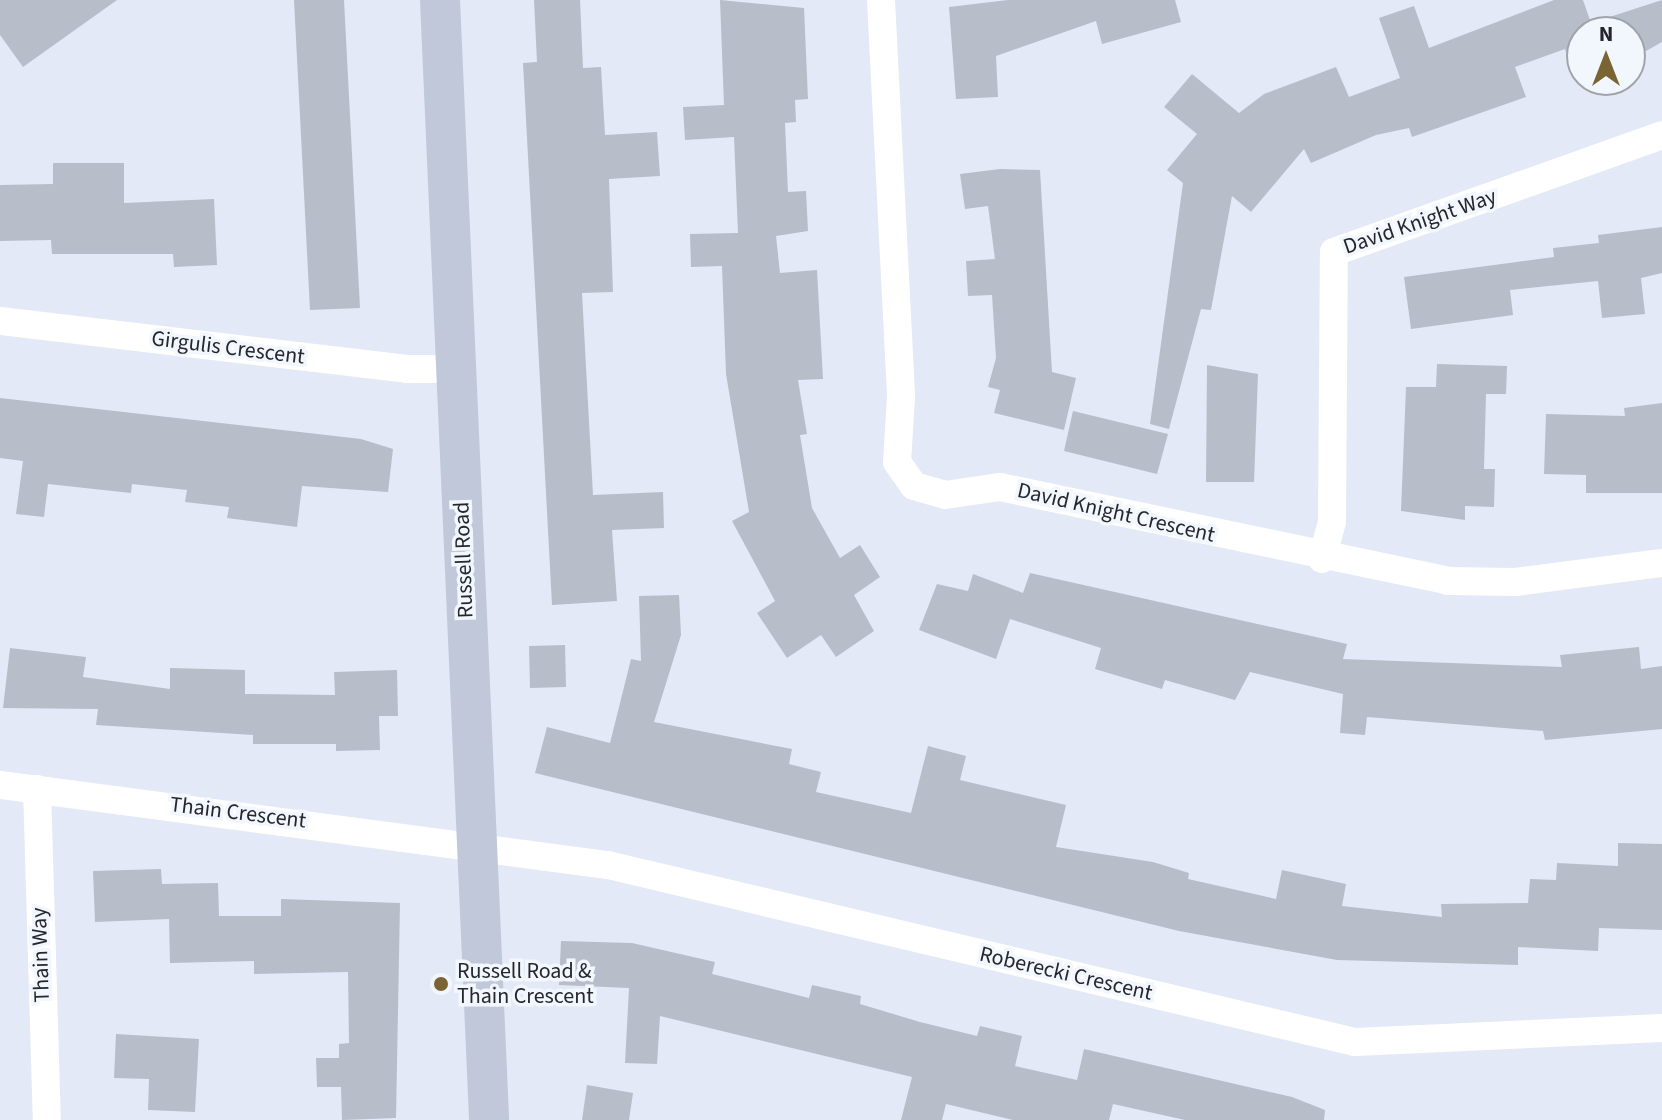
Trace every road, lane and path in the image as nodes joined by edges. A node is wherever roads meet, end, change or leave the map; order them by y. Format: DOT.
graph roads {
  1 [pos="440,0"];
  2 [pos="881,0"];
  3 [pos="1662,135"];
  4 [pos="0,321"];
  5 [pos="456,369"];
  6 [pos="1322,559"];
  7 [pos="1662,563"];
  8 [pos="0,785"];
  9 [pos="37,789"];
  10 [pos="476,844"];
  11 [pos="1662,1028"];
  12 [pos="47,1120"];
  13 [pos="489,1120"];
  1 -- 5 [label="street, Russell Road"];
  2 -- 6 [label="street, David Knight Crescent"];
  3 -- 6 [label="street, David Knight Way"];
  4 -- 5 [label="street, Girgulis Crescent"];
  5 -- 10 [label="street, Russell Road"];
  6 -- 7 [label="street, David Knight Crescent"];
  8 -- 9 [label="street, Thain Crescent"];
  9 -- 10 [label="street, Thain Crescent"];
  9 -- 12 [label="street, Thain Way"];
  10 -- 11 [label="street, Roberecki Crescent"];
  10 -- 13 [label="street, Russell Road"];
}
